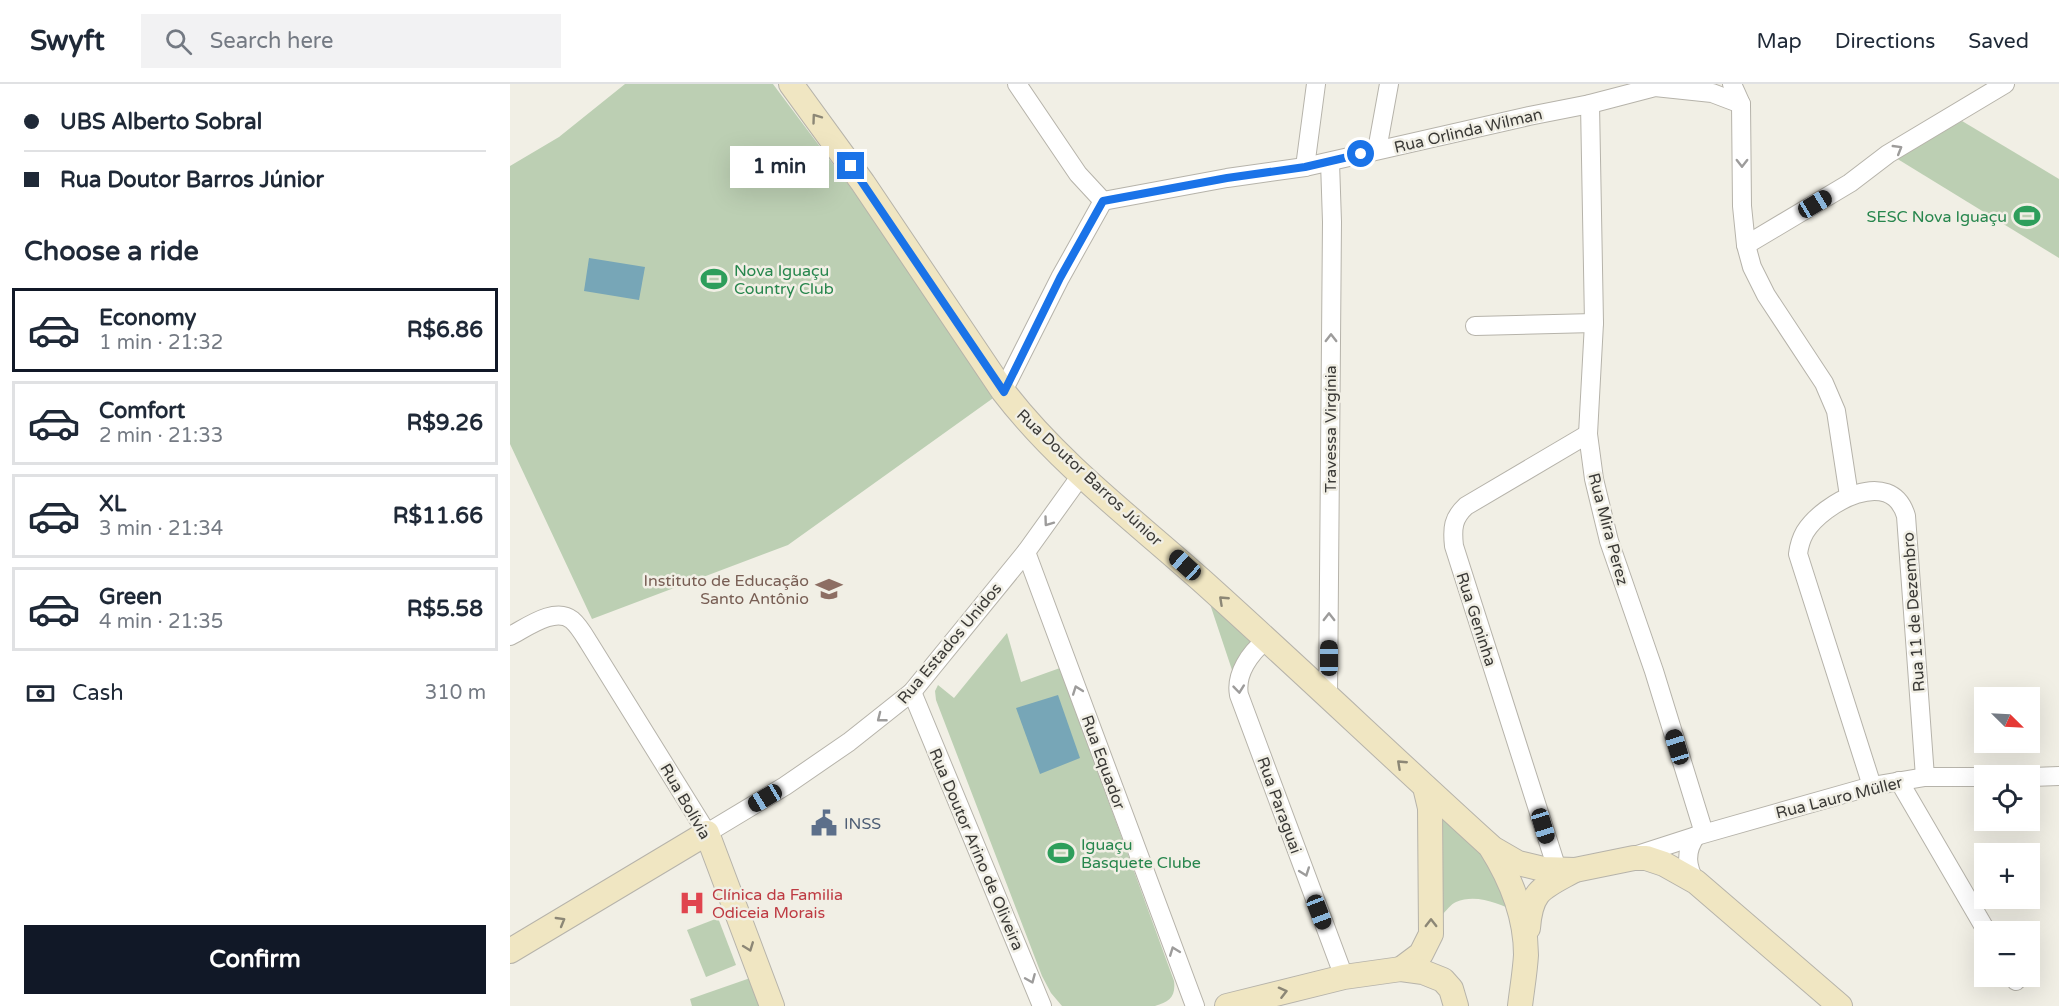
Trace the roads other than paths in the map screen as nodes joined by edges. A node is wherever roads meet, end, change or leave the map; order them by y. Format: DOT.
graph roads {
  1 [pos="791,84"];
  2 [pos="1017,84"];
  3 [pos="1316,84"];
  4 [pos="1389,84"];
  5 [pos="1732,84"];
  6 [pos="2005,84"];
  7 [pos="1657,85"];
  8 [pos="1590,104"];
  9 [pos="1741,104"];
  10 [pos="1377,150"];
  11 [pos="1330,162"];
  12 [pos="1305,167"];
  13 [pos="1103,201"];
  14 [pos="1746,245"];
  15 [pos="1594,322"];
  16 [pos="1475,326"];
  17 [pos="1004,392"];
  18 [pos="1588,434"];
  19 [pos="1082,474"];
  20 [pos="1849,496"];
  21 [pos="1026,552"];
  22 [pos="510,636"];
  23 [pos="1266,640"];
  24 [pos="912,692"];
  25 [pos="1328,697"];
  26 [pos="2059,776"];
  27 [pos="1925,777"];
  28 [pos="1974,777"];
  29 [pos="2040,777"];
  30 [pos="1899,781"];
  31 [pos="1872,786"];
  32 [pos="1425,787"];
  33 [pos="707,833"];
  34 [pos="1700,835"];
  35 [pos="1490,846"];
  36 [pos="1627,858"];
  37 [pos="1566,869"];
  38 [pos="1696,882"];
  39 [pos="1981,921"];
  40 [pos="510,951"];
  41 [pos="1526,954"];
  42 [pos="1401,969"];
  43 [pos="1344,977"];
  44 [pos="772,1006"];
  45 [pos="1042,1006"];
  46 [pos="1195,1006"];
  47 [pos="1227,1006"];
  48 [pos="1456,1006"];
  49 [pos="1520,1006"];
  50 [pos="1840,1006"];
  17 -- 1 [label="main road, Rua Doutor Barros Júnior, one-way"];
  2 -- 13 [label="street"];
  3 -- 12 [label="street"];
  4 -- 10 [label="street"];
  5 -- 9 [label="street"];
  14 -- 6 [label="street, one-way"];
  7 -- 8 [label="street, Rua Orlinda Wilman"];
  7 -- 9 [label="street, Rua Orlinda Wilman"];
  8 -- 10 [label="street, Rua Orlinda Wilman"];
  8 -- 15 [label="street, Rua Mira Perez"];
  9 -- 14 [label="street, one-way"];
  10 -- 11 [label="street, Rua Orlinda Wilman"];
  11 -- 12 [label="street, Rua Orlinda Wilman"];
  25 -- 11 [label="street, Travessa Virgínia, one-way"];
  12 -- 13 [label="street, Rua Orlinda Wilman"];
  13 -- 17 [label="street"];
  14 -- 20 [label="street"];
  15 -- 16 [label="street"];
  15 -- 18 [label="street, Rua Mira Perez"];
  17 -- 19 [label="main road, Rua Doutor Barros Júnior"];
  18 -- 34 [label="street, Rua Mira Perez"];
  18 -- 37 [label="street, Rua Geninha"];
  19 -- 21 [label="street, Rua Estados Unidos, one-way"];
  23 -- 19 [label="main road, Rua Doutor Barros Júnior, one-way"];
  20 -- 27 [label="street, Rua 11 de Dezembro"];
  20 -- 31 [label="street, Rua 11 de Dezembro"];
  21 -- 24 [label="street, Rua Estados Unidos"];
  46 -- 21 [label="street, Rua Equador, one-way"];
  22 -- 33 [label="street, Rua Bolívia"];
  23 -- 25 [label="main road, Rua Doutor Barros Júnior"];
  23 -- 43 [label="street, Rua Paraguai, one-way"];
  24 -- 33 [label="street, Rua Estados Unidos, one-way"];
  24 -- 45 [label="street, Rua Doutor Arino de Oliveira, one-way"];
  32 -- 25 [label="main road, Rua Doutor Barros Júnior, one-way"];
  26 -- 29 [label="street"];
  27 -- 28 [label="street, Rua Lauro Müller"];
  27 -- 30 [label="street, Rua Lauro Müller"];
  30 -- 31 [label="street, Rua Lauro Müller"];
  30 -- 39 [label="street"];
  31 -- 34 [label="street, Rua Lauro Müller"];
  32 -- 35 [label="main road, Rua Doutor Barros Júnior"];
  42 -- 32 [label="main road, one-way"];
  40 -- 33 [label="main road, Rua Estados Unidos, one-way"];
  33 -- 44 [label="main road, Rua Bolívia, one-way"];
  34 -- 36 [label="street, Rua Lauro Müller"];
  34 -- 38 [label="street"];
  35 -- 37 [label="main road, Rua Lauro Müller"];
  35 -- 41 [label="main road, Rua Doutor Barros Júnior"];
  36 -- 37 [label="main road, Rua Lauro Müller"];
  36 -- 38 [label="main road, Rua Lauro Müller"];
  37 -- 41 [label="main road, Rua Lauro Müller"];
  38 -- 50 [label="main road, Rua Lauro Müller"];
  41 -- 49 [label="main road, Rua Doutor Barros Júnior"];
  42 -- 43 [label="main road"];
  42 -- 48 [label="main road"];
  47 -- 43 [label="main road, one-way"];
}
